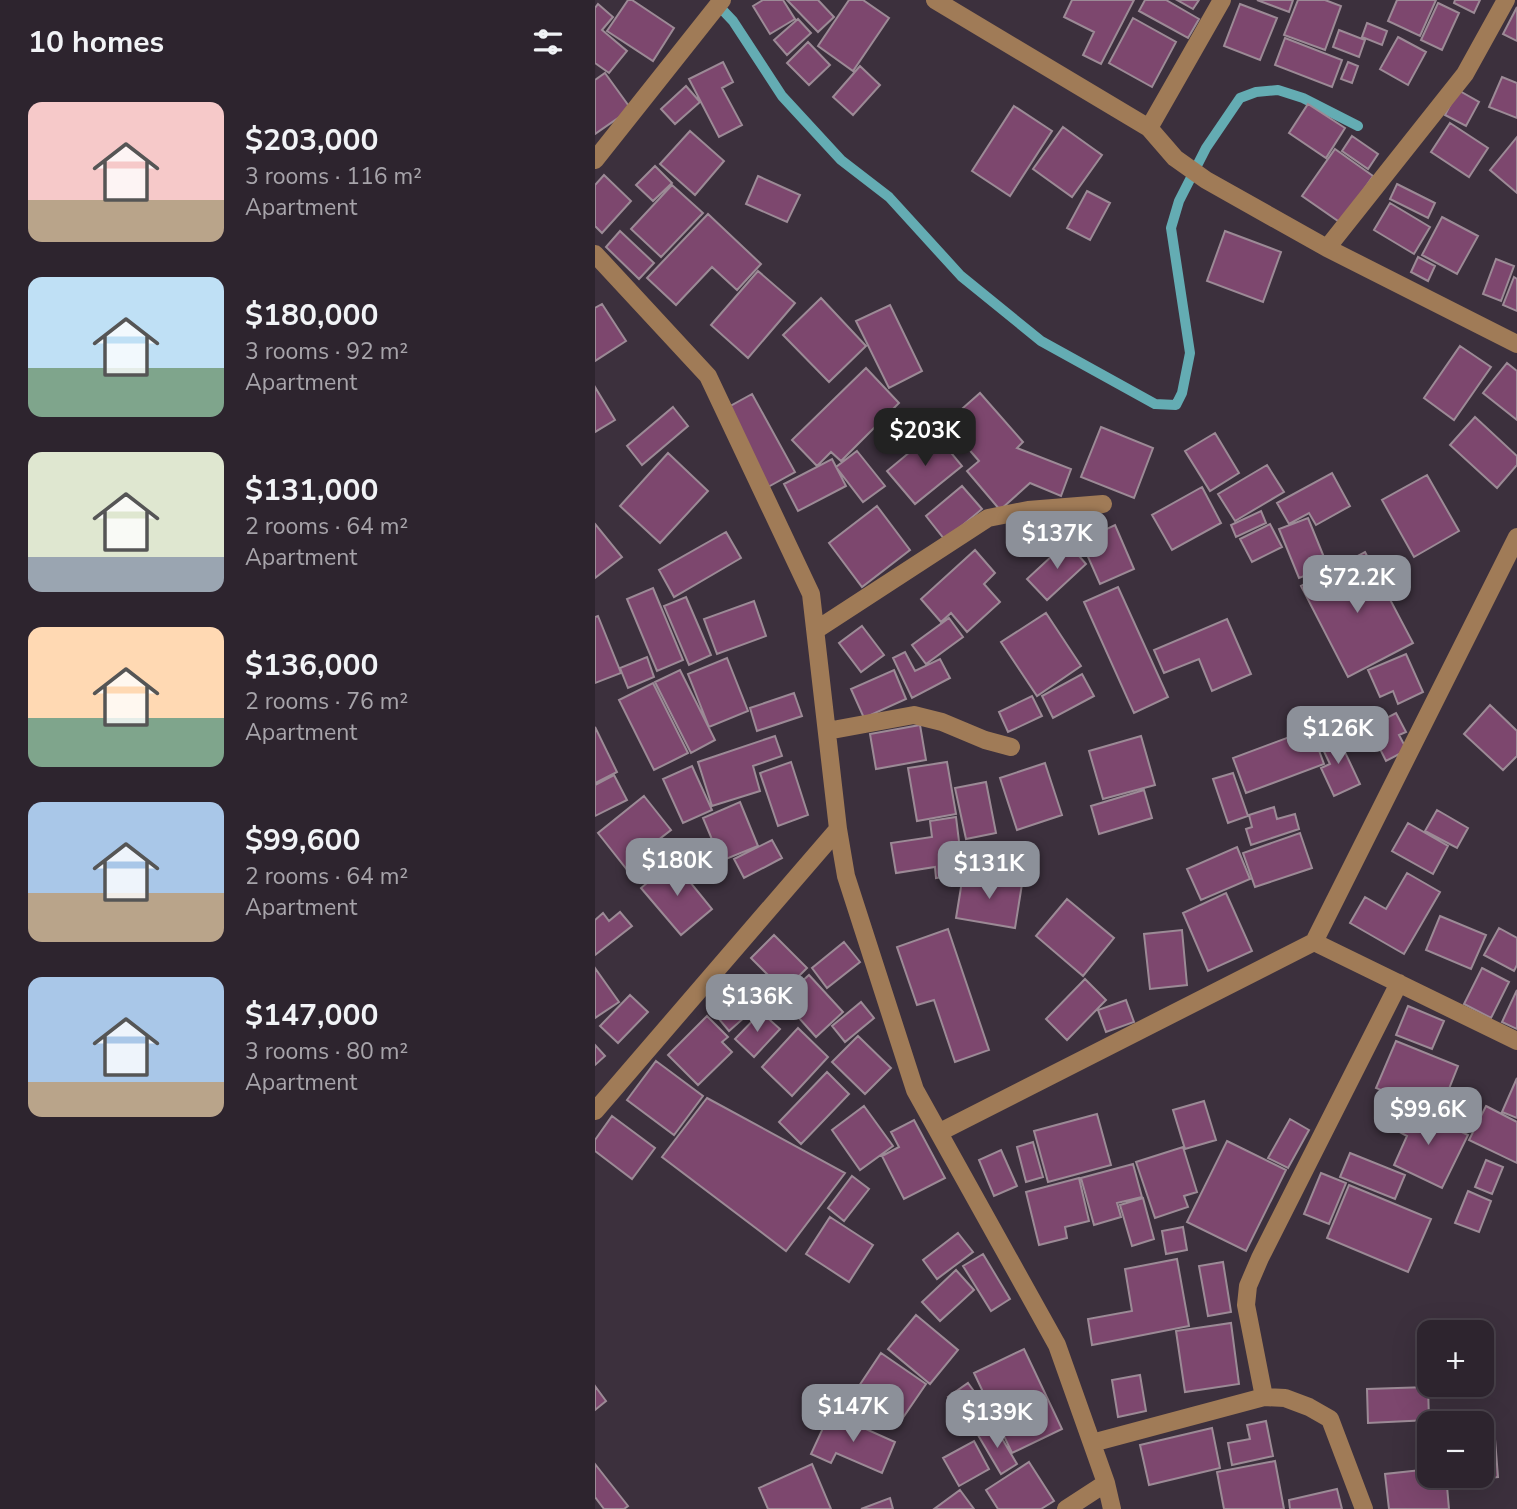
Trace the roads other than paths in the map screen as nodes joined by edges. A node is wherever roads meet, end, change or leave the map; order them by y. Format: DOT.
graph roads {
  1 [pos="722,0"];
  2 [pos="935,0"];
  3 [pos="1222,0"];
  4 [pos="1506,0"];
  5 [pos="1149,128"];
  6 [pos="595,160"];
  7 [pos="1327,248"];
  8 [pos="595,254"];
  9 [pos="1517,344"];
  10 [pos="1103,504"];
  11 [pos="1517,537"];
  12 [pos="816,630"];
  13 [pos="827,731"];
  14 [pos="1011,747"];
  15 [pos="838,829"];
  16 [pos="1314,942"];
  17 [pos="1399,983"];
  18 [pos="1517,1041"];
  19 [pos="595,1111"];
  20 [pos="940,1132"];
  21 [pos="1264,1397"];
  22 [pos="1092,1443"];
  23 [pos="1106,1483"];
  24 [pos="1066,1509"];
  25 [pos="1112,1509"];
  26 [pos="1364,1509"];
  1 -- 6 [label="street"];
  2 -- 5 [label="street"];
  3 -- 5 [label="street"];
  4 -- 7 [label="street"];
  5 -- 7 [label="street"];
  7 -- 9 [label="street"];
  8 -- 12 [label="street"];
  10 -- 12 [label="street"];
  11 -- 16 [label="street"];
  12 -- 13 [label="street"];
  13 -- 14 [label="street"];
  13 -- 15 [label="street"];
  15 -- 19 [label="street"];
  15 -- 20 [label="street"];
  16 -- 17 [label="street"];
  16 -- 20 [label="street"];
  17 -- 18 [label="street"];
  17 -- 21 [label="street"];
  20 -- 22 [label="street"];
  21 -- 22 [label="street"];
  21 -- 26 [label="street"];
  22 -- 23 [label="street"];
  23 -- 24 [label="street"];
  23 -- 25 [label="street"];
}
